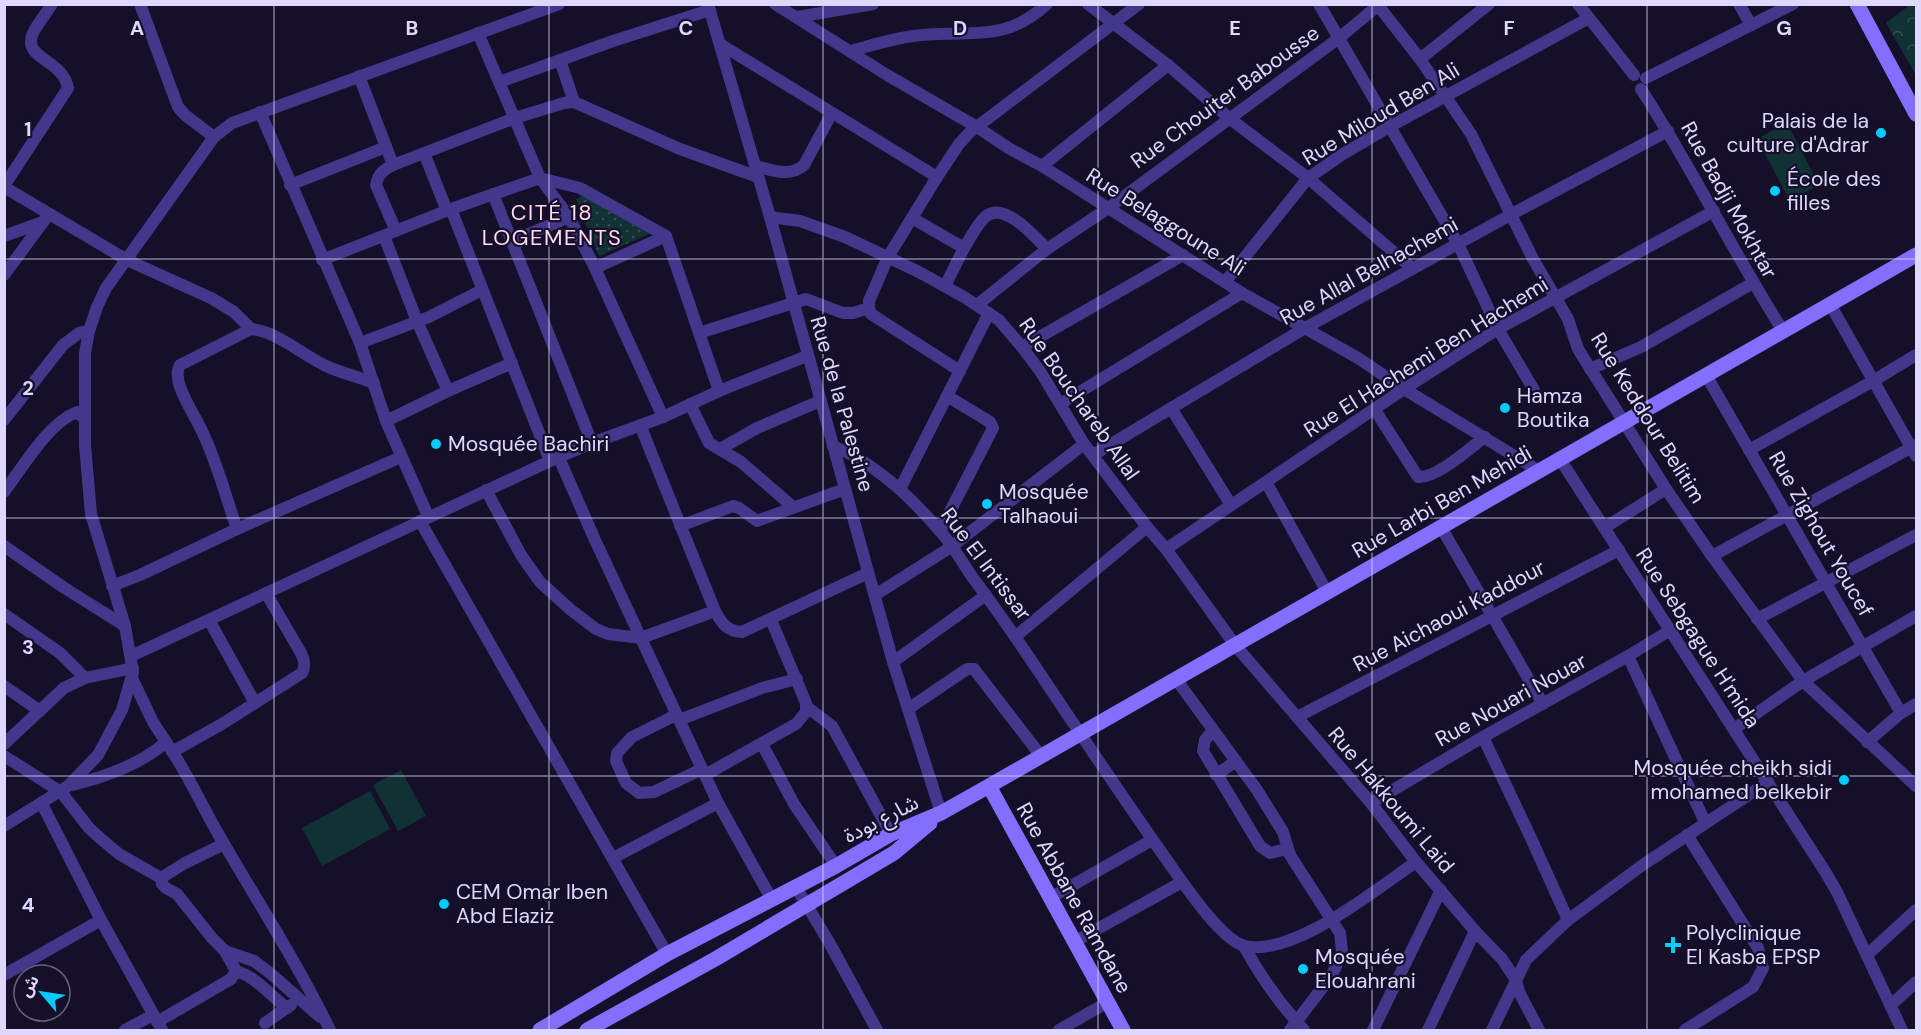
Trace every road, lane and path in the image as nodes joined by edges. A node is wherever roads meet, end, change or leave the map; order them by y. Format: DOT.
graph roads {
  1 [pos="52,4"];
  2 [pos="140,4"];
  3 [pos="559,4"];
  4 [pos="775,4"];
  5 [pos="873,4"];
  6 [pos="1047,4"];
  7 [pos="1088,4"];
  8 [pos="1139,4"];
  9 [pos="1319,4"];
  10 [pos="1489,4"];
  11 [pos="1578,4"];
  12 [pos="1739,4"];
  13 [pos="1793,4"];
  14 [pos="1857,4"];
  15 [pos="1378,5"];
  16 [pos="709,7"];
  17 [pos="830,8"];
  18 [pos="797,17"];
  19 [pos="1589,18"];
  20 [pos="1114,24"];
  21 [pos="1752,25"];
  22 [pos="478,33"];
  23 [pos="1339,38"];
  24 [pos="720,44"];
  25 [pos="850,51"];
  26 [pos="1420,59"];
  27 [pos="560,60"];
  28 [pos="1168,65"];
  29 [pos="359,76"];
  30 [pos="1640,80"];
  31 [pos="499,82"];
  32 [pos="1447,97"];
  33 [pos="574,102"];
  34 [pos="1915,107"];
  35 [pos="260,112"];
  36 [pos="832,113"];
  37 [pos="515,118"];
  38 [pos="1229,118"];
  39 [pos="977,127"];
  40 [pos="1389,127"];
  41 [pos="1668,131"];
  42 [pos="214,137"];
  43 [pos="386,147"];
  44 [pos="424,153"];
  45 [pos="393,165"];
  46 [pos="1042,166"];
  47 [pos="756,172"];
  48 [pos="937,177"];
  49 [pos="540,178"];
  50 [pos="1308,178"];
  51 [pos="290,185"];
  52 [pos="4,187"];
  53 [pos="493,194"];
  54 [pos="1107,209"];
  55 [pos="449,210"];
  56 [pos="1714,211"];
  57 [pos="1512,214"];
  58 [pos="569,217"];
  59 [pos="770,217"];
  60 [pos="46,218"];
  61 [pos="912,218"];
  62 [pos="390,233"];
  63 [pos="4,236"];
  64 [pos="666,236"];
  65 [pos="512,241"];
  66 [pos="1458,244"];
  67 [pos="964,248"];
  68 [pos="1047,249"];
  69 [pos="1183,255"];
  70 [pos="1917,255"];
  71 [pos="888,257"];
  72 [pos="127,260"];
  73 [pos="322,260"];
  74 [pos="595,268"];
  75 [pos="1412,268"];
  76 [pos="4,275"];
  77 [pos="1225,282"];
  78 [pos="1753,284"];
  79 [pos="945,286"];
  80 [pos="482,290"];
  81 [pos="1242,293"];
  82 [pos="1555,298"];
  83 [pos="793,302"];
  84 [pos="1830,304"];
  85 [pos="977,305"];
  86 [pos="869,308"];
  87 [pos="989,313"];
  88 [pos="417,321"];
  89 [pos="1305,328"];
  90 [pos="251,329"];
  91 [pos="1498,329"];
  92 [pos="89,331"];
  93 [pos="1783,331"];
  94 [pos="699,333"];
  95 [pos="360,344"];
  96 [pos="1022,346"];
  97 [pos="1917,355"];
  98 [pos="807,356"];
  99 [pos="512,363"];
  100 [pos="1590,369"];
  101 [pos="960,371"];
  102 [pos="1706,375"];
  103 [pos="1873,381"];
  104 [pos="374,383"];
  105 [pos="1404,389"];
  106 [pos="448,390"];
  107 [pos="1534,390"];
  108 [pos="719,391"];
  109 [pos="947,396"];
  110 [pos="820,401"];
  111 [pos="690,404"];
  112 [pos="1060,404"];
  113 [pos="1171,408"];
  114 [pos="1375,410"];
  115 [pos="663,417"];
  116 [pos="85,419"];
  117 [pos="4,420"];
  118 [pos="386,421"];
  119 [pos="1624,422"];
  120 [pos="640,425"];
  121 [pos="1485,437"];
  122 [pos="592,443"];
  123 [pos="1084,444"];
  124 [pos="833,446"];
  125 [pos="720,449"];
  126 [pos="1749,450"];
  127 [pos="1915,450"];
  128 [pos="1093,454"];
  129 [pos="401,457"];
  130 [pos="554,459"];
  131 [pos="1560,459"];
  132 [pos="1539,471"];
  133 [pos="1266,482"];
  134 [pos="846,489"];
  135 [pos="900,489"];
  136 [pos="1666,489"];
  137 [pos="486,490"];
  138 [pos="4,492"];
  139 [pos="1231,505"];
  140 [pos="793,507"];
  141 [pos="1787,516"];
  142 [pos="424,518"];
  143 [pos="680,526"];
  144 [pos="1147,527"];
  145 [pos="1441,527"];
  146 [pos="1604,528"];
  147 [pos="237,529"];
  148 [pos="940,531"];
  149 [pos="1917,535"];
  150 [pos="4,546"];
  151 [pos="951,547"];
  152 [pos="1166,549"];
  153 [pos="1619,550"];
  154 [pos="1712,556"];
  155 [pos="868,573"];
  156 [pos="1825,583"];
  157 [pos="112,586"];
  158 [pos="1328,592"];
  159 [pos="266,593"];
  160 [pos="875,595"];
  161 [pos="986,595"];
  162 [pos="715,611"];
  163 [pos="4,614"];
  164 [pos="1492,615"];
  165 [pos="1917,616"];
  166 [pos="1757,619"];
  167 [pos="209,620"];
  168 [pos="771,620"];
  169 [pos="125,626"];
  170 [pos="1669,631"];
  171 [pos="1015,637"];
  172 [pos="641,638"];
  173 [pos="1235,645"];
  174 [pos="1863,645"];
  175 [pos="1628,657"];
  176 [pos="131,662"];
  177 [pos="893,662"];
  178 [pos="86,678"];
  179 [pos="797,679"];
  180 [pos="1176,679"];
  181 [pos="1803,681"];
  182 [pos="4,686"];
  183 [pos="255,703"];
  184 [pos="1543,704"];
  185 [pos="1917,704"];
  186 [pos="807,707"];
  187 [pos="908,709"];
  188 [pos="40,711"];
  189 [pos="1901,712"];
  190 [pos="677,717"];
  191 [pos="1297,717"];
  192 [pos="1734,729"];
  193 [pos="1213,730"];
  194 [pos="1080,733"];
  195 [pos="1483,737"];
  196 [pos="1867,742"];
  197 [pos="4,744"];
  198 [pos="762,744"];
  199 [pos="169,747"];
  200 [pos="4,756"];
  201 [pos="1041,756"];
  202 [pos="1236,761"];
  203 [pos="703,772"];
  204 [pos="1216,774"];
  205 [pos="1768,782"];
  206 [pos="989,786"];
  207 [pos="1917,786"];
  208 [pos="65,789"];
  209 [pos="718,803"];
  210 [pos="1371,803"];
  211 [pos="42,804"];
  212 [pos="941,813"];
  213 [pos="1705,822"];
  214 [pos="4,826"];
  215 [pos="891,834"];
  216 [pos="1687,835"];
  217 [pos="1152,840"];
  218 [pos="224,844"];
  219 [pos="1287,849"];
  220 [pos="613,858"];
  221 [pos="1416,862"];
  222 [pos="836,866"];
  223 [pos="161,878"];
  224 [pos="1182,882"];
  225 [pos="795,887"];
  226 [pos="1441,890"];
  227 [pos="1050,898"];
  228 [pos="772,900"];
  229 [pos="807,905"];
  230 [pos="1917,910"];
  231 [pos="100,920"];
  232 [pos="1331,920"];
  233 [pos="1568,920"];
  234 [pos="1475,931"];
  235 [pos="1074,942"];
  236 [pos="1244,946"];
  237 [pos="225,951"];
  238 [pos="667,954"];
  239 [pos="1867,955"];
  240 [pos="236,971"];
  241 [pos="4,975"];
  242 [pos="1516,980"];
  243 [pos="1917,982"];
  244 [pos="300,999"];
  245 [pos="1108,1002"];
  246 [pos="1891,1005"];
  247 [pos="287,1008"];
  248 [pos="157,1022"];
  249 [pos="265,1023"];
  250 [pos="328,1026"];
  251 [pos="1297,1028"];
  252 [pos="125,1030"];
  253 [pos="540,1030"];
  254 [pos="587,1030"];
  255 [pos="877,1030"];
  256 [pos="1059,1030"];
  257 [pos="1123,1030"];
  258 [pos="1373,1030"];
  259 [pos="1428,1030"];
  260 [pos="1492,1030"];
  261 [pos="1539,1030"];
  262 [pos="1685,1030"];
  263 [pos="1902,1030"];
  1 -- 52 [label="street"];
  2 -- 42 [label="street"];
  3 -- 22 [label="street"];
  4 -- 18 [label="street, Rue Belaggoune Ali"];
  5 -- 17 [label="street"];
  6 -- 25 [label="street"];
  7 -- 20 [label="street"];
  8 -- 20 [label="street"];
  9 -- 23 [label="street"];
  10 -- 26 [label="street"];
  11 -- 19 [label="street, Rue Badji Mokhtar"];
  12 -- 21 [label="street"];
  13 -- 21 [label="street"];
  14 -- 34 [label="street"];
  15 -- 23 [label="street, Rue Chouiter Babousse"];
  15 -- 26 [label="street, Rue Keddour Belitim"];
  16 -- 24 [label="street, Rue de la Palestine"];
  16 -- 27 [label="street"];
  17 -- 18 [label="street"];
  18 -- 25 [label="street, Rue Belaggoune Ali"];
  19 -- 30 [label="street, Rue Badji Mokhtar"];
  19 -- 32 [label="street, Rue Miloud Ben Ali"];
  20 -- 28 [label="street"];
  20 -- 39 [label="street"];
  21 -- 30 [label="street"];
  22 -- 29 [label="street"];
  22 -- 31 [label="street"];
  23 -- 38 [label="street, Rue Chouiter Babousse"];
  23 -- 40 [label="street"];
  24 -- 36 [label="street"];
  24 -- 47 [label="street, Rue de la Palestine"];
  25 -- 39 [label="street, Rue Belaggoune Ali"];
  26 -- 32 [label="street, Rue Keddour Belitim"];
  27 -- 31 [label="street"];
  27 -- 33 [label="street"];
  28 -- 38 [label="street"];
  28 -- 46 [label="street"];
  29 -- 35 [label="street"];
  29 -- 43 [label="street"];
  30 -- 41 [label="street, Rue Badji Mokhtar"];
  31 -- 37 [label="street"];
  32 -- 40 [label="street, Rue Miloud Ben Ali"];
  32 -- 57 [label="street, Rue Keddour Belitim"];
  33 -- 37 [label="street"];
  33 -- 47 [label="street"];
  35 -- 42 [label="street"];
  35 -- 51 [label="street"];
  36 -- 47 [label="street"];
  36 -- 48 [label="street"];
  37 -- 44 [label="street"];
  37 -- 49 [label="street"];
  38 -- 50 [label="street"];
  38 -- 54 [label="street, Rue Chouiter Babousse"];
  39 -- 46 [label="street, Rue Belaggoune Ali"];
  39 -- 48 [label="street"];
  40 -- 50 [label="street, Rue Miloud Ben Ali"];
  40 -- 66 [label="street"];
  41 -- 56 [label="street, Rue Badji Mokhtar"];
  41 -- 57 [label="street, Rue Allal Belhachemi"];
  42 -- 72 [label="street"];
  43 -- 45 [label="street"];
  43 -- 51 [label="street"];
  44 -- 45 [label="street"];
  44 -- 55 [label="street"];
  45 -- 62 [label="street"];
  46 -- 54 [label="street, Rue Belaggoune Ali"];
  47 -- 59 [label="street, Rue de la Palestine"];
  48 -- 61 [label="street"];
  49 -- 53 [label="street"];
  49 -- 58 [label="street"];
  49 -- 64 [label="street"];
  50 -- 75 [label="street"];
  50 -- 77 [label="street, Rue Miloud Ben Ali"];
  51 -- 73 [label="street"];
  52 -- 60 [label="street"];
  53 -- 55 [label="street"];
  53 -- 65 [label="street"];
  54 -- 68 [label="street, Rue Chouiter Babousse"];
  54 -- 69 [label="street, Rue Belaggoune Ali"];
  55 -- 62 [label="street"];
  55 -- 80 [label="street"];
  56 -- 78 [label="street, Rue Badji Mokhtar"];
  56 -- 82 [label="street, Rue El Hachemi Ben Hachemi"];
  57 -- 66 [label="street, Rue Allal Belhachemi"];
  57 -- 82 [label="street, Rue Keddour Belitim"];
  58 -- 65 [label="street"];
  58 -- 74 [label="street"];
  59 -- 71 [label="street, Rue Bouchareb Allal"];
  59 -- 83 [label="street, Rue de la Palestine"];
  60 -- 63 [label="street"];
  60 -- 72 [label="street"];
  60 -- 76 [label="street"];
  61 -- 67 [label="street"];
  61 -- 71 [label="street"];
  62 -- 73 [label="street"];
  62 -- 88 [label="street"];
  64 -- 74 [label="street"];
  64 -- 94 [label="street"];
  65 -- 122 [label="street"];
  66 -- 75 [label="street, Rue Allal Belhachemi"];
  66 -- 91 [label="street"];
  67 -- 68 [label="street"];
  67 -- 79 [label="street"];
  68 -- 85 [label="street, Rue Chouiter Babousse"];
  69 -- 77 [label="street, Rue Belaggoune Ali"];
  69 -- 96 [label="street"];
  70 -- 84 [label="street, Rue Larbi Ben Mehidi"];
  71 -- 79 [label="street, Rue Bouchareb Allal"];
  71 -- 86 [label="street"];
  72 -- 90 [label="street"];
  72 -- 92 [label="street"];
  73 -- 95 [label="street"];
  74 -- 115 [label="street"];
  75 -- 89 [label="street, Rue Allal Belhachemi"];
  77 -- 81 [label="street, Rue Belaggoune Ali"];
  78 -- 93 [label="street, Rue Badji Mokhtar"];
  78 -- 100 [label="street"];
  79 -- 85 [label="street, Rue Bouchareb Allal"];
  80 -- 88 [label="street"];
  80 -- 99 [label="street"];
  81 -- 89 [label="street, Rue Belaggoune Ali"];
  81 -- 112 [label="street"];
  82 -- 91 [label="street, Rue El Hachemi Ben Hachemi"];
  82 -- 100 [label="street, Rue Keddour Belitim"];
  83 -- 86 [label="street"];
  83 -- 94 [label="street"];
  83 -- 98 [label="street, Rue de la Palestine"];
  84 -- 93 [label="street, Rue Larbi Ben Mehidi"];
  84 -- 103 [label="street"];
  85 -- 87 [label="street, Rue Bouchareb Allal"];
  86 -- 101 [label="street"];
  87 -- 96 [label="street, Rue Bouchareb Allal"];
  87 -- 101 [label="street"];
  88 -- 95 [label="street"];
  88 -- 106 [label="street"];
  89 -- 105 [label="street, Rue Belaggoune Ali"];
  89 -- 113 [label="street, Rue Allal Belhachemi"];
  90 -- 104 [label="street"];
  90 -- 147 [label="street"];
  91 -- 105 [label="street, Rue El Hachemi Ben Hachemi"];
  91 -- 107 [label="street"];
  92 -- 116 [label="street"];
  92 -- 117 [label="street"];
  93 -- 102 [label="street, Rue Larbi Ben Mehidi"];
  94 -- 108 [label="street"];
  95 -- 104 [label="street"];
  96 -- 112 [label="street, Rue Bouchareb Allal"];
  97 -- 103 [label="street"];
  98 -- 108 [label="street"];
  98 -- 110 [label="street, Rue de la Palestine"];
  99 -- 106 [label="street"];
  99 -- 130 [label="street"];
  100 -- 119 [label="street, Rue Keddour Belitim"];
  101 -- 109 [label="street"];
  102 -- 119 [label="street, Rue Larbi Ben Mehidi"];
  102 -- 126 [label="street, Rue Zighout Youcef"];
  103 -- 126 [label="street"];
  103 -- 127 [label="street"];
  104 -- 118 [label="street"];
  105 -- 114 [label="street, Rue El Hachemi Ben Hachemi"];
  105 -- 121 [label="street, Rue Belaggoune Ali"];
  106 -- 118 [label="street"];
  108 -- 111 [label="street"];
  109 -- 135 [label="street"];
  109 -- 148 [label="street"];
  110 -- 124 [label="street, Rue de la Palestine"];
  110 -- 125 [label="street"];
  111 -- 115 [label="street"];
  111 -- 125 [label="street"];
  112 -- 123 [label="street, Rue Bouchareb Allal"];
  113 -- 128 [label="street, Rue Allal Belhachemi"];
  113 -- 139 [label="street"];
  114 -- 121 [label="street"];
  114 -- 133 [label="street, Rue El Hachemi Ben Hachemi"];
  115 -- 120 [label="street"];
  116 -- 138 [label="street"];
  116 -- 157 [label="street"];
  118 -- 129 [label="street"];
  119 -- 131 [label="street, Rue Larbi Ben Mehidi"];
  119 -- 136 [label="street, Rue Keddour Belitim"];
  120 -- 122 [label="street"];
  120 -- 143 [label="street"];
  121 -- 132 [label="street, Rue Belaggoune Ali"];
  122 -- 130 [label="street"];
  123 -- 128 [label="street, Rue Bouchareb Allal"];
  123 -- 151 [label="street"];
  124 -- 134 [label="street, Rue de la Palestine"];
  124 -- 135 [label="street, Rue El Intissar"];
  125 -- 140 [label="street"];
  126 -- 141 [label="street, Rue Zighout Youcef"];
  127 -- 141 [label="street"];
  128 -- 144 [label="street, Rue Bouchareb Allal"];
  129 -- 142 [label="street"];
  129 -- 147 [label="street"];
  130 -- 137 [label="street"];
  130 -- 172 [label="street"];
  131 -- 132 [label="street, Rue Larbi Ben Mehidi"];
  131 -- 146 [label="street, Rue Sebgague H'mida"];
  132 -- 145 [label="street, Rue Larbi Ben Mehidi"];
  133 -- 139 [label="street, Rue El Hachemi Ben Hachemi"];
  133 -- 158 [label="street"];
  134 -- 140 [label="street"];
  134 -- 155 [label="street, Rue de la Palestine"];
  135 -- 148 [label="street, Rue El Intissar"];
  136 -- 146 [label="street"];
  136 -- 154 [label="street, Rue Keddour Belitim"];
  137 -- 142 [label="street"];
  137 -- 172 [label="street"];
  139 -- 152 [label="street, Rue El Hachemi Ben Hachemi"];
  140 -- 143 [label="street"];
  141 -- 154 [label="street"];
  141 -- 156 [label="street, Rue Zighout Youcef"];
  142 -- 159 [label="street"];
  142 -- 220 [label="street"];
  143 -- 162 [label="street"];
  144 -- 152 [label="street, Rue Bouchareb Allal"];
  144 -- 171 [label="street"];
  145 -- 158 [label="street, Rue Larbi Ben Mehidi"];
  145 -- 164 [label="street"];
  146 -- 153 [label="street, Rue Sebgague H'mida"];
  147 -- 157 [label="street"];
  148 -- 151 [label="street, Rue El Intissar"];
  149 -- 156 [label="street"];
  150 -- 169 [label="street"];
  151 -- 160 [label="street"];
  151 -- 161 [label="street, Rue El Intissar"];
  152 -- 173 [label="street, Rue Bouchareb Allal"];
  153 -- 164 [label="street, Rue Aichaoui Kaddour"];
  153 -- 170 [label="street, Rue Sebgague H'mida"];
  154 -- 166 [label="street, Rue Keddour Belitim"];
  155 -- 160 [label="street, Rue de la Palestine"];
  155 -- 168 [label="street"];
  156 -- 166 [label="street"];
  156 -- 174 [label="street, Rue Zighout Youcef"];
  157 -- 169 [label="street"];
  158 -- 173 [label="street, Rue Larbi Ben Mehidi"];
  159 -- 167 [label="street"];
  159 -- 183 [label="street"];
  160 -- 177 [label="street, Rue de la Palestine"];
  161 -- 171 [label="street, Rue El Intissar"];
  161 -- 177 [label="street"];
  162 -- 168 [label="street"];
  162 -- 172 [label="street"];
  163 -- 178 [label="street"];
  164 -- 184 [label="street"];
  164 -- 191 [label="street, Rue Aichaoui Kaddour"];
  165 -- 174 [label="street"];
  166 -- 181 [label="street, Rue Keddour Belitim"];
  167 -- 176 [label="street"];
  167 -- 183 [label="street"];
  168 -- 179 [label="street"];
  169 -- 176 [label="street"];
  170 -- 175 [label="street, Rue Nouari Nouar"];
  170 -- 192 [label="street, Rue Sebgague H'mida"];
  171 -- 194 [label="street, Rue El Intissar"];
  172 -- 190 [label="street"];
  173 -- 180 [label="street, Rue Larbi Ben Mehidi"];
  173 -- 191 [label="street, Rue Hakkoumi Laid"];
  174 -- 181 [label="street"];
  174 -- 189 [label="street, Rue Zighout Youcef"];
  175 -- 184 [label="street, Rue Nouari Nouar"];
  175 -- 213 [label="street"];
  176 -- 178 [label="street"];
  176 -- 199 [label="street"];
  176 -- 208 [label="street"];
  177 -- 187 [label="street, Rue de la Palestine"];
  178 -- 188 [label="street"];
  179 -- 186 [label="street"];
  179 -- 190 [label="street"];
  180 -- 193 [label="street"];
  180 -- 194 [label="street, Rue Larbi Ben Mehidi"];
  181 -- 192 [label="street"];
  181 -- 196 [label="street, Rue Keddour Belitim"];
  182 -- 188 [label="street"];
  183 -- 199 [label="street"];
  184 -- 195 [label="street, Rue Nouari Nouar"];
  185 -- 189 [label="street"];
  186 -- 198 [label="street"];
  186 -- 215 [label="street"];
  187 -- 201 [label="street"];
  187 -- 212 [label="street, Rue de la Palestine"];
  188 -- 197 [label="street"];
  189 -- 196 [label="street"];
  190 -- 203 [label="street"];
  190 -- 203 [label="street"];
  191 -- 210 [label="street, Rue Hakkoumi Laid"];
  192 -- 205 [label="street, Rue Sebgague H'mida"];
  193 -- 202 [label="street"];
  193 -- 204 [label="street"];
  194 -- 201 [label="street, Rue Larbi Ben Mehidi"];
  194 -- 217 [label="street, Rue El Intissar"];
  195 -- 210 [label="street, Rue Nouari Nouar"];
  195 -- 233 [label="street"];
  196 -- 207 [label="street, Rue Keddour Belitim"];
  198 -- 203 [label="street"];
  198 -- 222 [label="street"];
  199 -- 208 [label="street"];
  199 -- 218 [label="street"];
  200 -- 208 [label="street"];
  201 -- 206 [label="street, Rue Larbi Ben Mehidi"];
  202 -- 204 [label="street"];
  202 -- 219 [label="street"];
  203 -- 209 [label="street"];
  204 -- 219 [label="street"];
  205 -- 213 [label="street"];
  205 -- 239 [label="street, Rue Sebgague H'mida"];
  206 -- 212 [label="street, Rue Larbi Ben Mehidi"];
  206 -- 227 [label="street, Rue Abbane Ramdane"];
  208 -- 211 [label="street"];
  208 -- 223 [label="street"];
  209 -- 220 [label="street"];
  209 -- 228 [label="street"];
  210 -- 221 [label="street, Rue Hakkoumi Laid"];
  211 -- 214 [label="street"];
  211 -- 231 [label="street"];
  212 -- 215 [label="street, شارع بودة"];
  212 -- 229 [label="street, شارع بودة"];
  213 -- 216 [label="street"];
  215 -- 222 [label="street, شارع بودة"];
  216 -- 233 [label="street"];
  216 -- 262 [label="street"];
  217 -- 224 [label="street, Rue El Intissar"];
  217 -- 227 [label="street"];
  218 -- 223 [label="street"];
  218 -- 250 [label="street"];
  219 -- 232 [label="street"];
  220 -- 238 [label="street"];
  221 -- 226 [label="street, Rue Hakkoumi Laid"];
  221 -- 232 [label="street"];
  222 -- 225 [label="street, شارع بودة"];
  223 -- 237 [label="street"];
  224 -- 235 [label="street"];
  224 -- 236 [label="street, Rue El Intissar"];
  225 -- 228 [label="street, شارع بودة"];
  225 -- 229 [label="street"];
  226 -- 234 [label="street, Rue Hakkoumi Laid"];
  226 -- 258 [label="street"];
  227 -- 235 [label="street, Rue Abbane Ramdane"];
  228 -- 238 [label="street, شارع بودة"];
  229 -- 254 [label="street, شارع بودة"];
  229 -- 255 [label="street"];
  230 -- 239 [label="street"];
  231 -- 241 [label="street"];
  231 -- 248 [label="street"];
  232 -- 236 [label="street"];
  232 -- 251 [label="street"];
  233 -- 242 [label="street"];
  234 -- 242 [label="street, Rue Hakkoumi Laid"];
  234 -- 259 [label="street"];
  235 -- 245 [label="street, Rue Abbane Ramdane"];
  236 -- 251 [label="street"];
  237 -- 240 [label="street"];
  237 -- 244 [label="street"];
  238 -- 253 [label="street, شارع بودة"];
  239 -- 246 [label="street, Rue Sebgague H'mida"];
  240 -- 247 [label="street"];
  240 -- 248 [label="street"];
  242 -- 260 [label="street"];
  242 -- 261 [label="street, Rue Hakkoumi Laid"];
  243 -- 246 [label="street"];
  244 -- 247 [label="street"];
  244 -- 250 [label="street"];
  245 -- 256 [label="street"];
  245 -- 257 [label="street, Rue Abbane Ramdane"];
  246 -- 263 [label="street, Rue Sebgague H'mida"];
  247 -- 249 [label="street"];
  248 -- 252 [label="street"];
}
